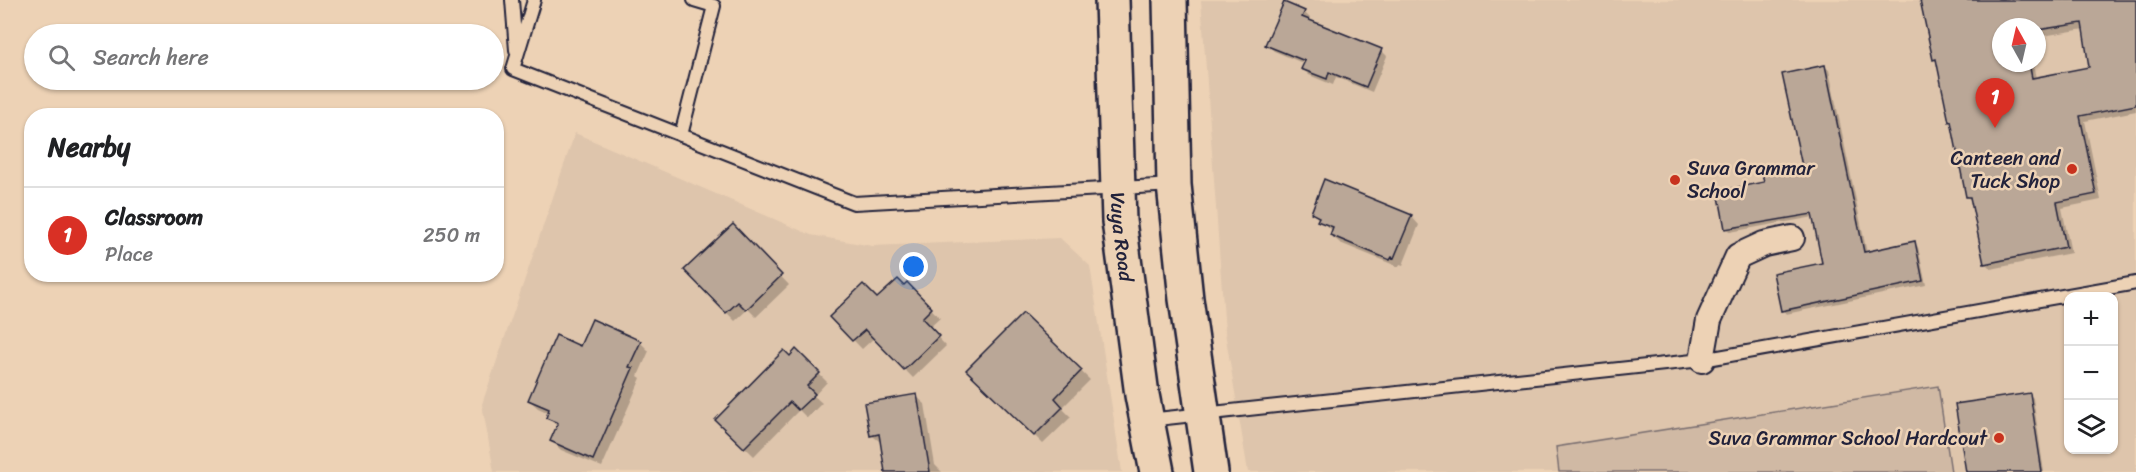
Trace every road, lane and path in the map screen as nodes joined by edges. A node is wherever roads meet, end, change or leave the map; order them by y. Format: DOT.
graph roads {
  1 [pos="512,0"];
  2 [pos="534,0"];
  3 [pos="694,0"];
  4 [pos="1112,0"];
  5 [pos="1170,0"];
  6 [pos="517,57"];
  7 [pos="681,135"];
  8 [pos="1174,185"];
  9 [pos="1117,189"];
  10 [pos="1792,238"];
  11 [pos="2136,283"];
  12 [pos="1702,360"];
  13 [pos="1203,414"];
  14 [pos="1147,421"];
  15 [pos="1156,472"];
  16 [pos="1211,472"];
  1 -- 6 [label="lane"];
  2 -- 6 [label="lane"];
  3 -- 7 [label="lane"];
  4 -- 9 [label="main road, Vuya Road"];
  5 -- 8 [label="main road"];
  6 -- 7 [label="lane"];
  7 -- 9 [label="lane"];
  8 -- 9 [label="lane"];
  8 -- 13 [label="main road"];
  9 -- 14 [label="main road, Vuya Road"];
  10 -- 12 [label="street"];
  11 -- 12 [label="lane"];
  12 -- 13 [label="lane"];
  13 -- 14 [label="lane"];
  13 -- 16 [label="main road"];
  14 -- 15 [label="main road, Vuya Road"];
}
